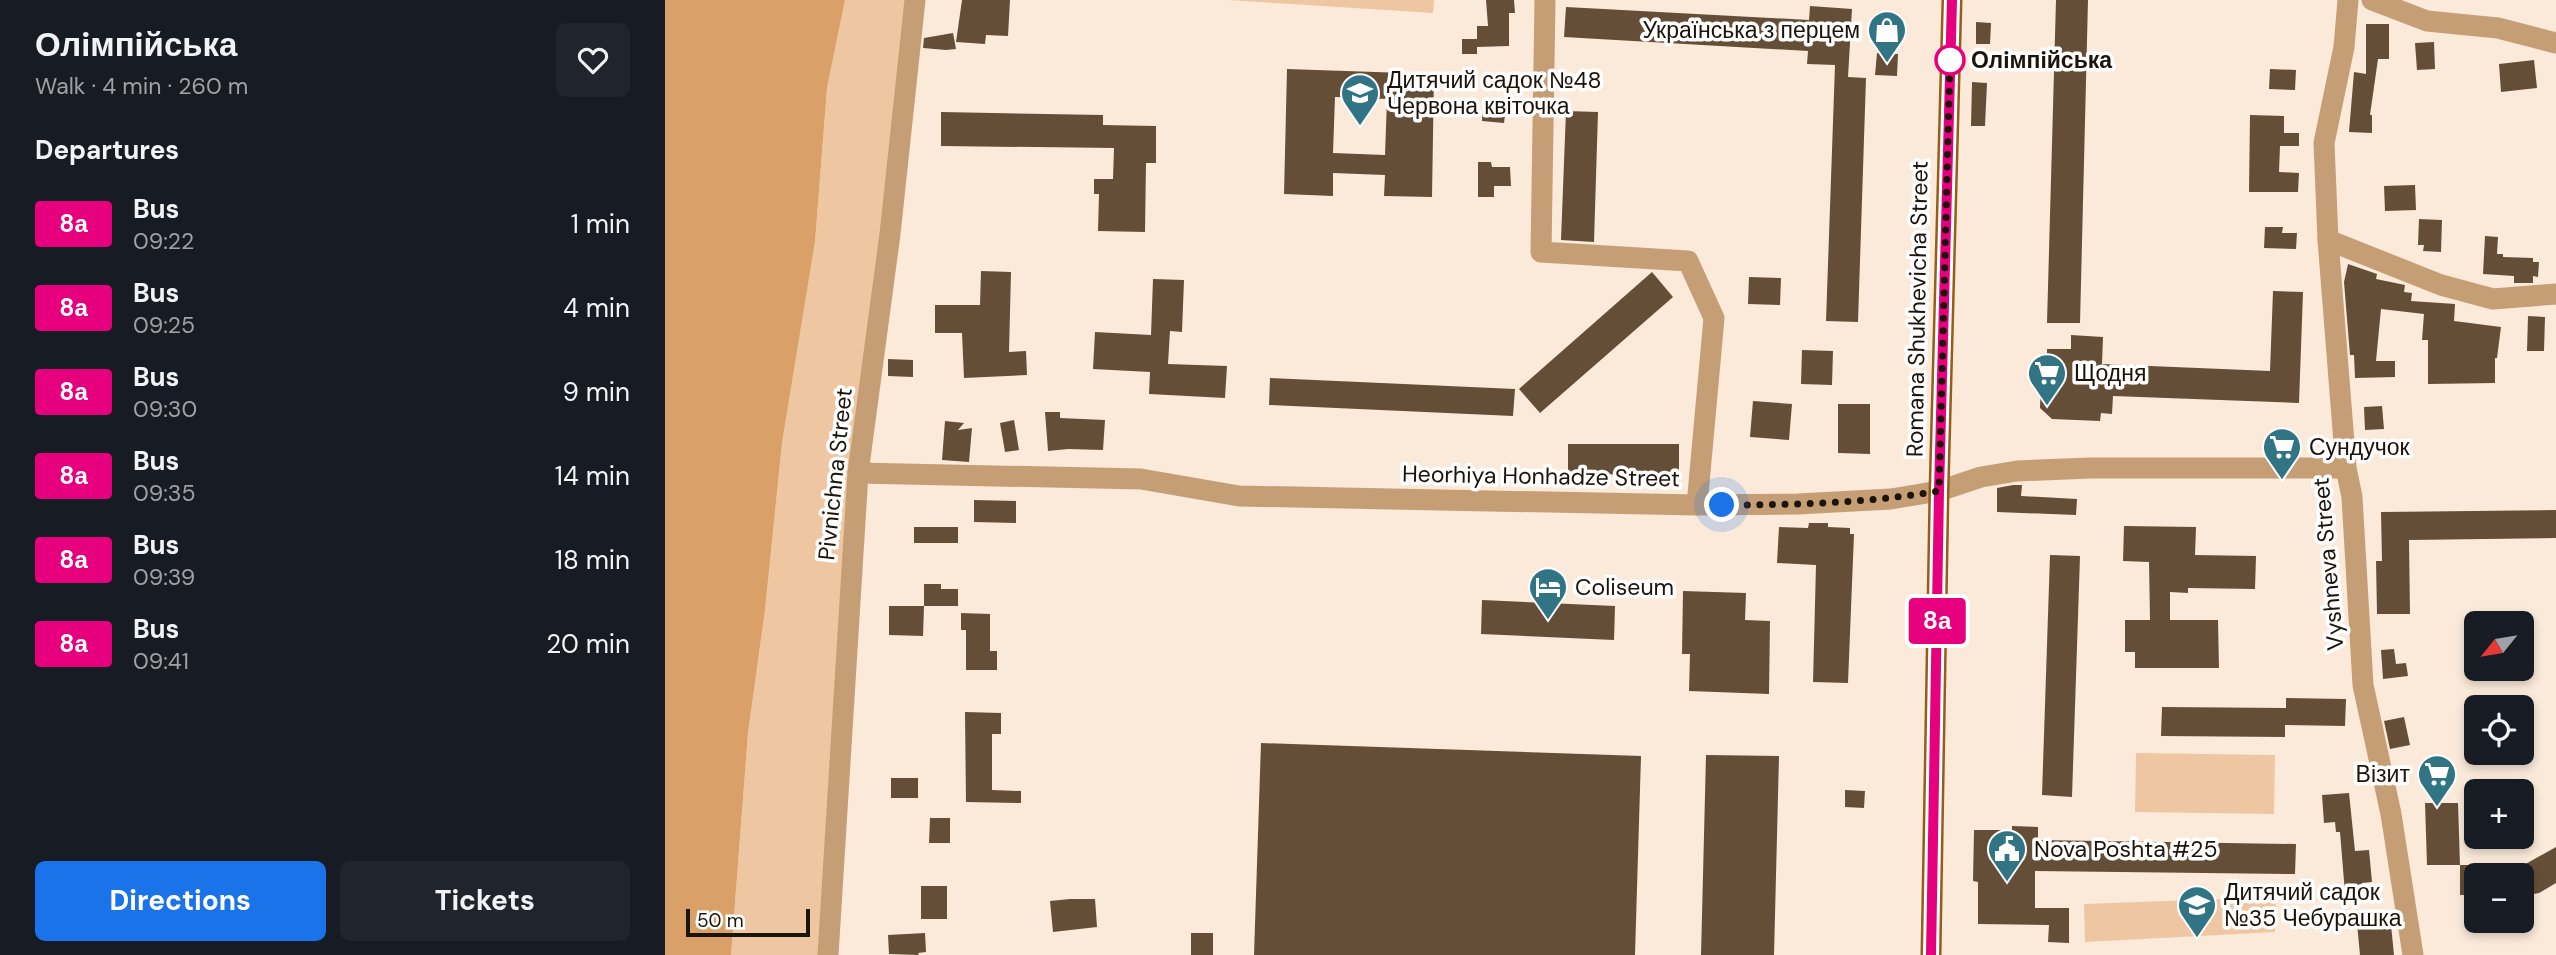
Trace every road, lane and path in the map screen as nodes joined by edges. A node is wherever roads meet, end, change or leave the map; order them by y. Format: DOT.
graph roads {
  1 [pos="915,0"];
  2 [pos="1545,0"];
  3 [pos="1952,0"];
  4 [pos="2348,0"];
  5 [pos="2372,0"];
  6 [pos="2556,43"];
  7 [pos="2328,240"];
  8 [pos="2556,294"];
  9 [pos="2346,468"];
  10 [pos="858,473"];
  11 [pos="1939,491"];
  12 [pos="1697,505"];
  13 [pos="828,955"];
  14 [pos="1931,955"];
  15 [pos="2413,955"];
  1 -- 10 [label="street, Pivnichna Street"];
  2 -- 12 [label="street"];
  3 -- 11 [label="main road, Romana Shukhevicha Street"];
  4 -- 7 [label="street, Vyshneva Street"];
  5 -- 6 [label="street"];
  7 -- 8 [label="street"];
  7 -- 9 [label="street, Vyshneva Street"];
  9 -- 11 [label="street, Heorhiya Honhadze Street"];
  9 -- 15 [label="street, Vyshneva Street"];
  10 -- 12 [label="street, Heorhiya Honhadze Street"];
  10 -- 13 [label="street, Pivnichna Street"];
  11 -- 12 [label="street, Heorhiya Honhadze Street"];
  11 -- 14 [label="main road, Romana Shukhevicha Street"];
}
